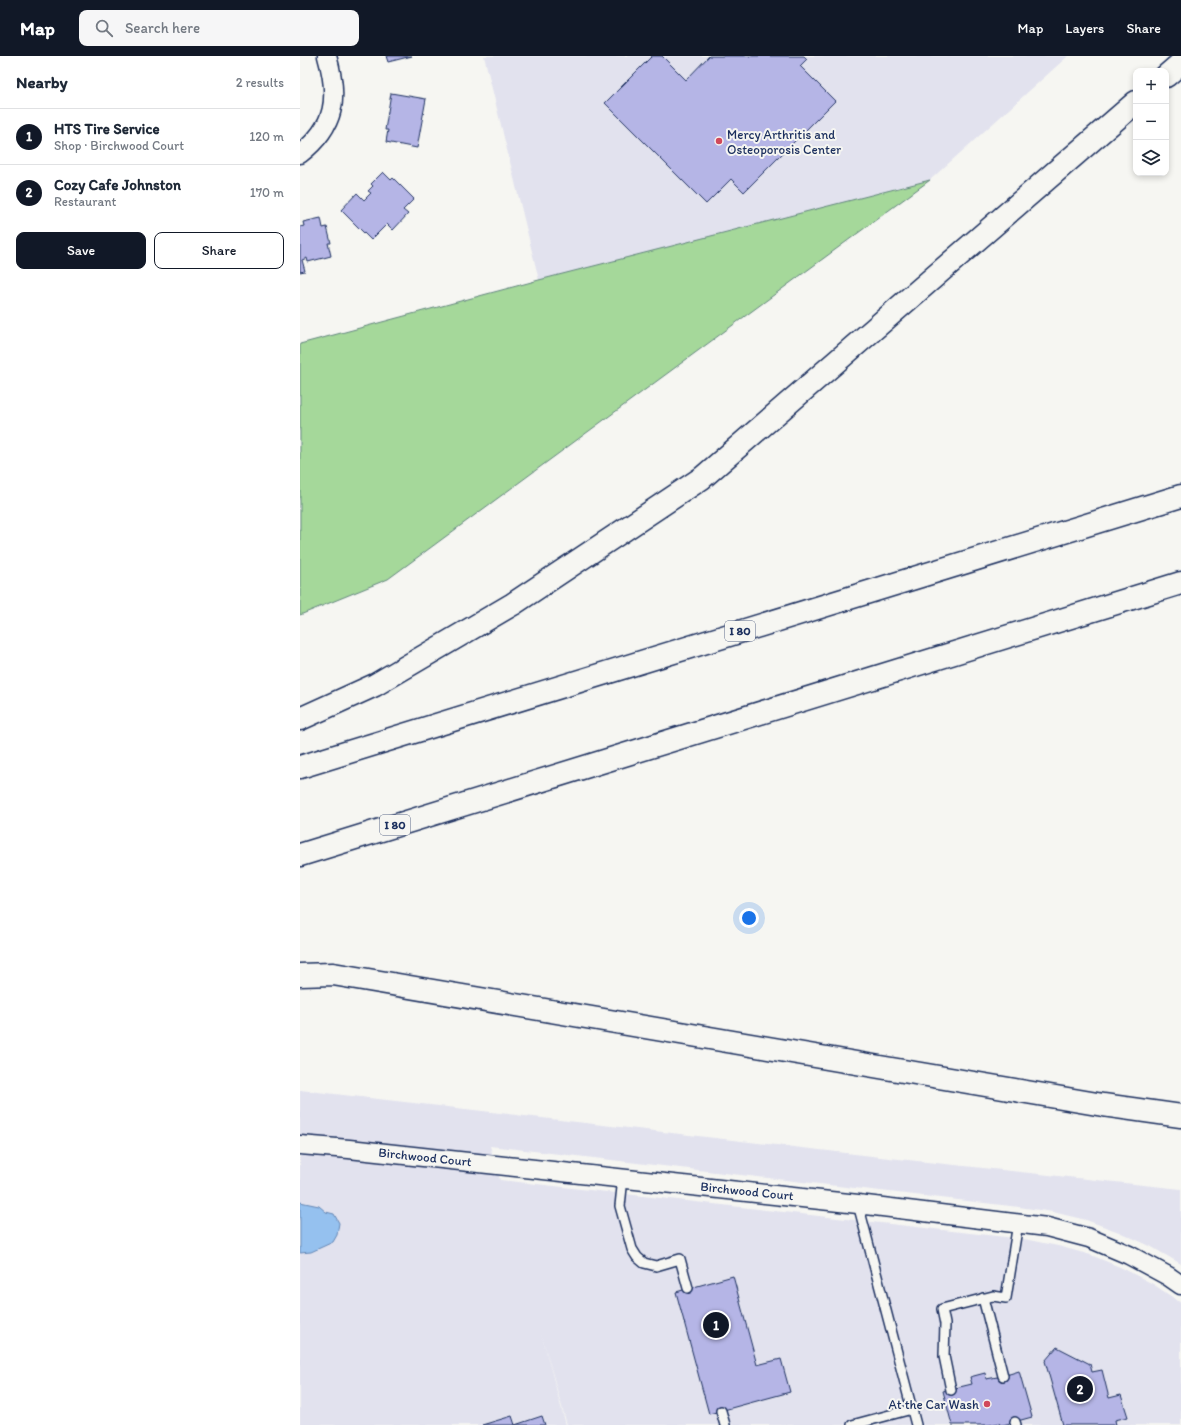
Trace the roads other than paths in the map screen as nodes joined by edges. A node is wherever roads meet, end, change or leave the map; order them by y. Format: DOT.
graph roads {
  1 [pos="328,56"];
  2 [pos="1181,62"];
  3 [pos="1169,73"];
  4 [pos="1134,104"];
  5 [pos="300,154"];
  6 [pos="1181,496"];
  7 [pos="1181,583"];
  8 [pos="300,719"];
  9 [pos="300,767"];
  10 [pos="300,855"];
  11 [pos="300,975"];
  12 [pos="1181,1116"];
  13 [pos="300,1146"];
  14 [pos="623,1178"];
  15 [pos="858,1204"];
  16 [pos="1018,1223"];
  17 [pos="1181,1285"];
  18 [pos="688,1288"];
  19 [pos="983,1298"];
  20 [pos="1003,1376"];
  21 [pos="951,1390"];
  22 [pos="912,1409"];
  23 [pos="721,1411"];
  24 [pos="725,1425"];
  25 [pos="852,1425"];
  26 [pos="916,1425"];
  1 -- 5 [label="street"];
  2 -- 3 [label="highway"];
  4 -- 8 [label="highway"];
  6 -- 9 [label="highway, I 80"];
  7 -- 10 [label="highway, I 80"];
  11 -- 12 [label="highway"];
  13 -- 14 [label="street, Birchwood Court"];
  14 -- 15 [label="street, Birchwood Court"];
  14 -- 18 [label="lane"];
  15 -- 16 [label="street, Birchwood Court"];
  15 -- 22 [label="lane"];
  16 -- 17 [label="street, Birchwood Court"];
  16 -- 19 [label="lane"];
  19 -- 20 [label="lane"];
  19 -- 21 [label="lane"];
  22 -- 25 [label="lane"];
  22 -- 26 [label="lane"];
  23 -- 24 [label="lane"];
}
